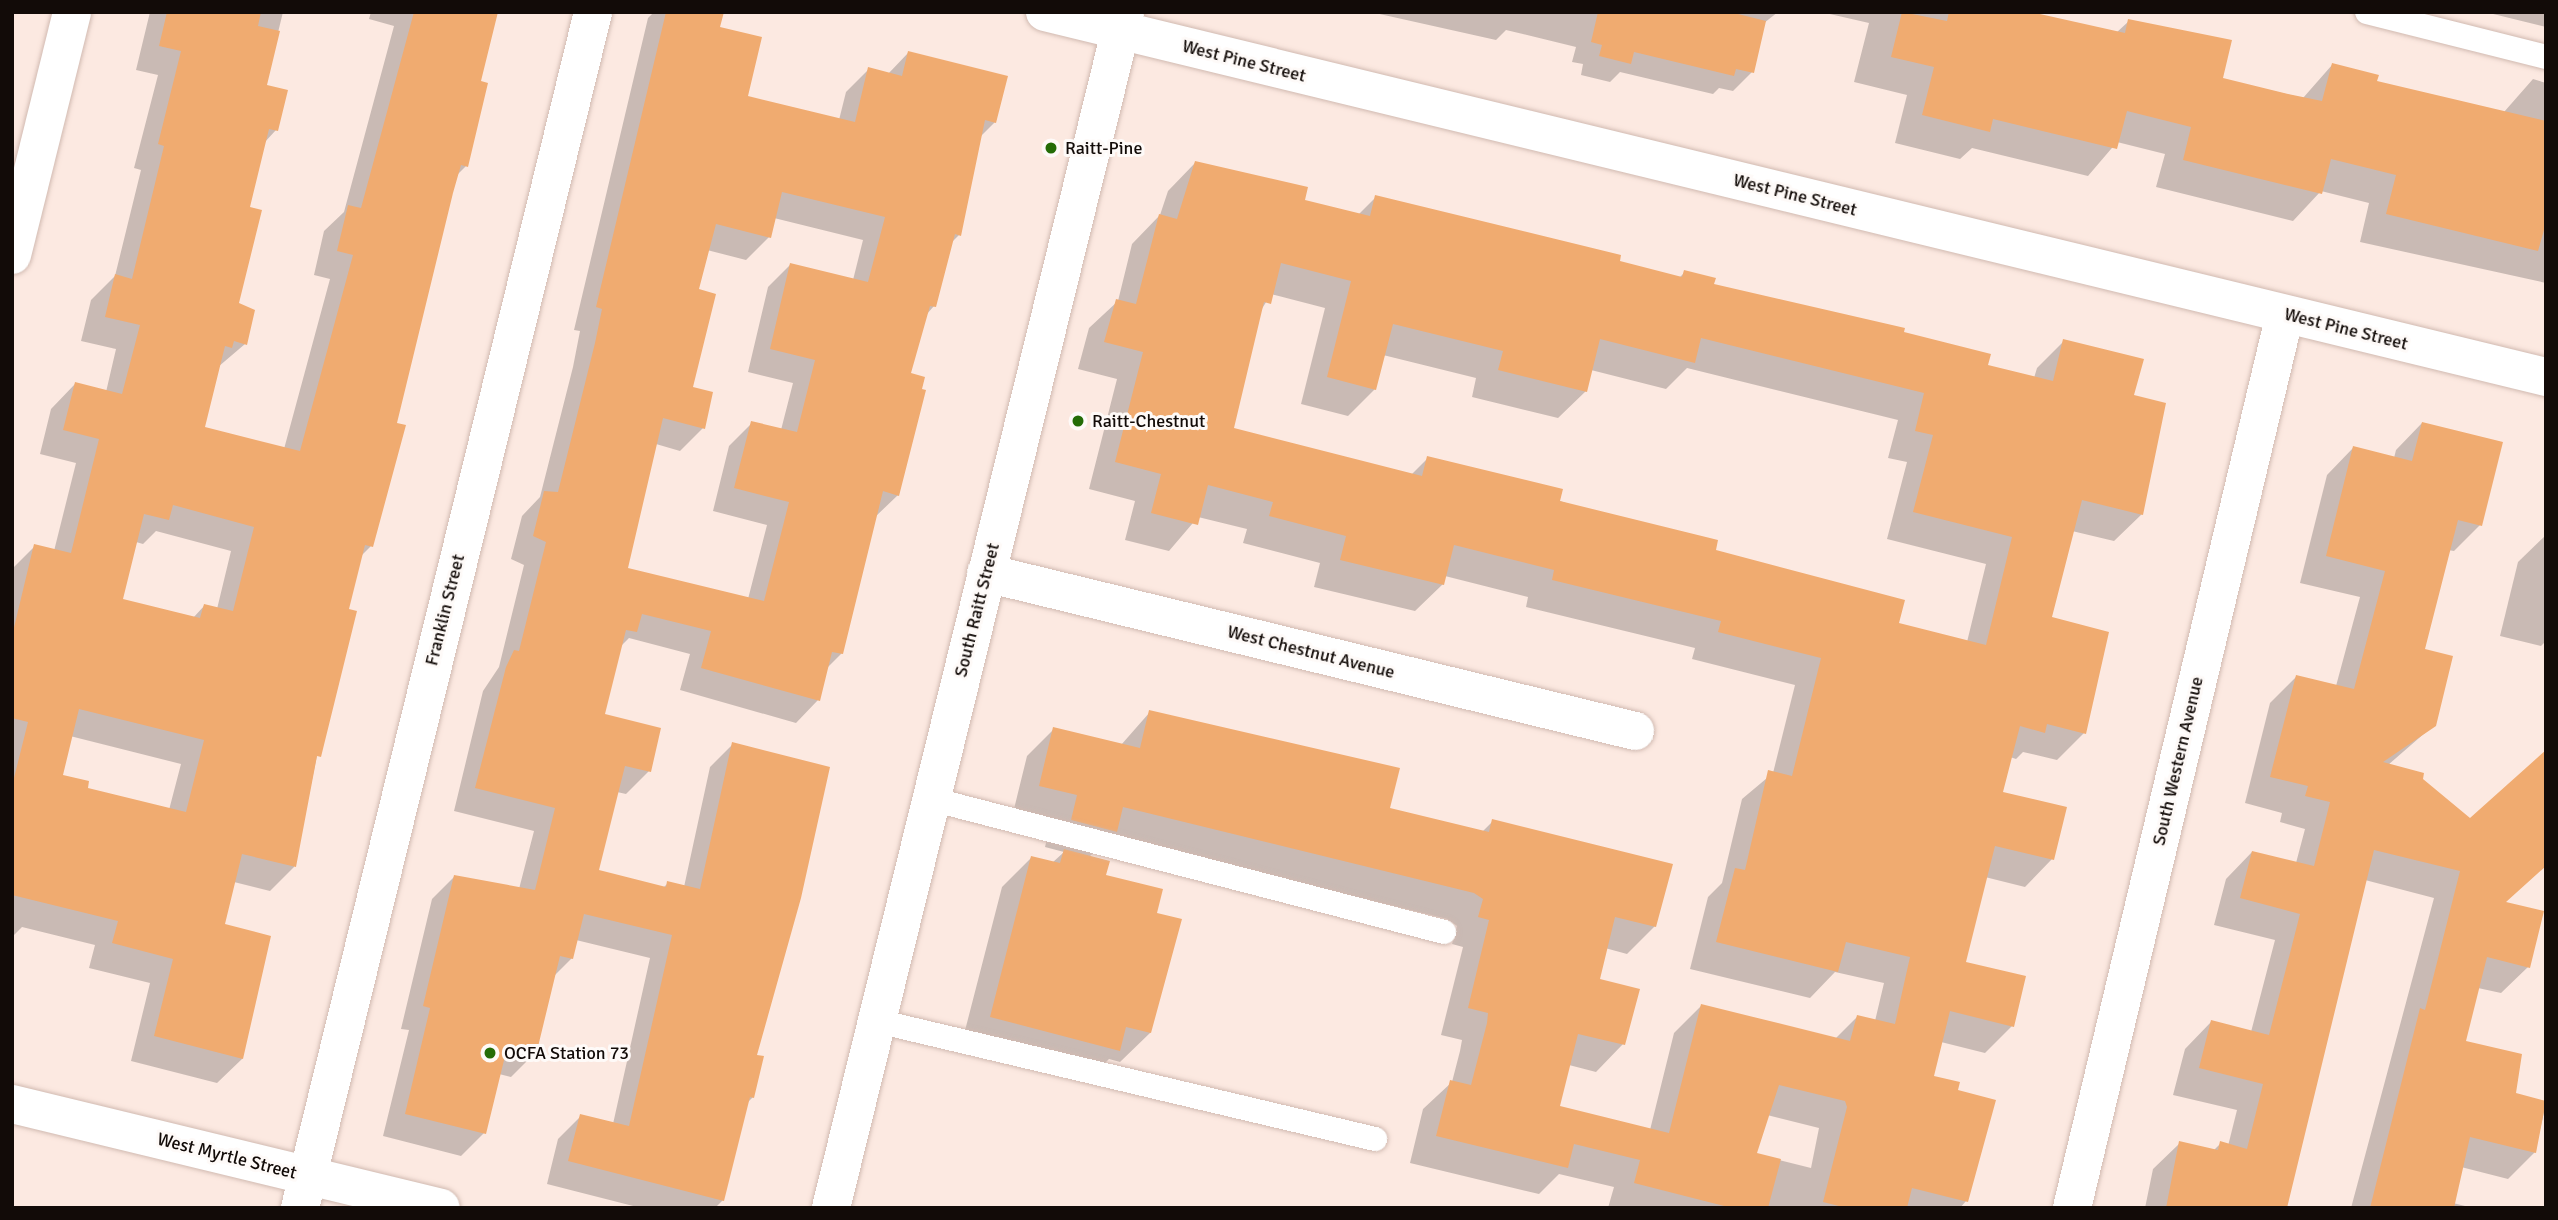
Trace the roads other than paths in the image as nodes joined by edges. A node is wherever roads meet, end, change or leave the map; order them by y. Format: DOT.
graph roads {
  1 [pos="72,12"];
  2 [pos="593,12"];
  3 [pos="1045,12"];
  4 [pos="2367,12"];
  5 [pos="1122,21"];
  6 [pos="2546,57"];
  7 [pos="12,255"];
  8 [pos="2285,314"];
  9 [pos="2546,377"];
  10 [pos="986,573"];
  11 [pos="1635,731"];
  12 [pos="931,799"];
  13 [pos="1444,932"];
  14 [pos="877,1021"];
  15 [pos="12,1104"];
  16 [pos="1375,1139"];
  17 [pos="302,1191"];
  18 [pos="441,1208"];
  19 [pos="831,1208"];
  20 [pos="2072,1208"];
  1 -- 7 [label="street"];
  2 -- 17 [label="street, Franklin Street"];
  3 -- 5 [label="street, West Pine Street"];
  4 -- 6 [label="lane"];
  5 -- 8 [label="street, West Pine Street"];
  5 -- 10 [label="street, South Raitt Street"];
  8 -- 9 [label="street, West Pine Street"];
  8 -- 20 [label="street, South Western Avenue"];
  10 -- 11 [label="street, West Chestnut Avenue"];
  10 -- 12 [label="street, South Raitt Street"];
  12 -- 13 [label="lane"];
  12 -- 14 [label="street, South Raitt Street"];
  14 -- 16 [label="lane"];
  14 -- 19 [label="street, South Raitt Street"];
  15 -- 17 [label="street, West Myrtle Street"];
  17 -- 18 [label="street, West Myrtle Street"];
}
